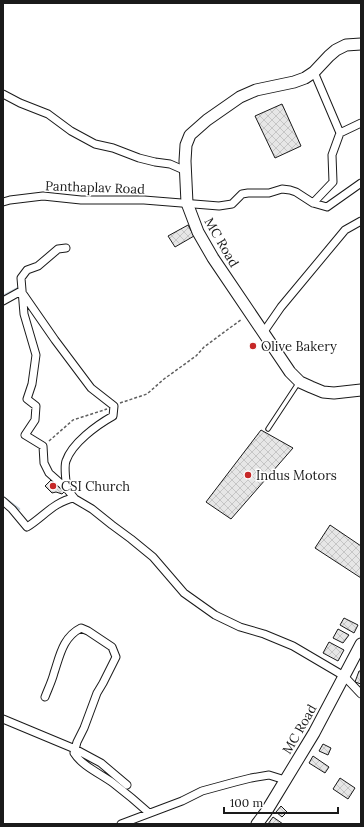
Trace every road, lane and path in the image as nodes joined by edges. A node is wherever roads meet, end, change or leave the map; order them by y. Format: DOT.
graph roads {
  1 [pos="361,44"];
  2 [pos="314,72"];
  3 [pos="3,94"];
  4 [pos="361,123"];
  5 [pos="340,133"];
  6 [pos="186,172"];
  7 [pos="361,183"];
  8 [pos="3,202"];
  9 [pos="187,203"];
  10 [pos="313,203"];
  11 [pos="361,221"];
  12 [pos="66,248"];
  13 [pos="21,291"];
  14 [pos="3,301"];
  15 [pos="250,312"];
  16 [pos="263,333"];
  17 [pos="300,382"];
  18 [pos="361,390"];
  19 [pos="114,406"];
  20 [pos="268,429"];
  21 [pos="43,446"];
  22 [pos="67,489"];
  23 [pos="74,498"];
  24 [pos="3,501"];
  25 [pos="361,644"];
  26 [pos="344,676"];
  27 [pos="361,694"];
  28 [pos="45,697"];
  29 [pos="3,719"];
  30 [pos="75,749"];
  31 [pos="285,780"];
  32 [pos="127,785"];
  33 [pos="149,813"];
  34 [pos="121,824"];
  35 [pos="257,824"];
  1 -- 2 [label="main road, MC Road"];
  2 -- 5 [label="street"];
  2 -- 6 [label="main road, MC Road"];
  3 -- 6 [label="street"];
  4 -- 5 [label="street"];
  5 -- 10 [label="street"];
  6 -- 9 [label="main road, MC Road"];
  7 -- 10 [label="street"];
  8 -- 9 [label="street, Panthaplav Road"];
  9 -- 10 [label="street, Panthaplav Road"];
  9 -- 15 [label="main road, MC Road"];
  11 -- 16 [label="street"];
  12 -- 13 [label="street"];
  13 -- 14 [label="street"];
  13 -- 19 [label="street"];
  13 -- 21 [label="street"];
  15 -- 16 [label="main road, MC Road"];
  15 -- 19 [label="path"];
  16 -- 17 [label="main road, MC Road"];
  17 -- 18 [label="main road, MC Road"];
  17 -- 20 [label="lane"];
  19 -- 21 [label="path"];
  19 -- 22 [label="street"];
  21 -- 22 [label="street"];
  22 -- 23 [label="street"];
  23 -- 24 [label="street"];
  23 -- 26 [label="street"];
  25 -- 26 [label="main road, MC Road"];
  26 -- 27 [label="street"];
  26 -- 31 [label="main road, MC Road"];
  28 -- 30 [label="street"];
  29 -- 30 [label="street"];
  30 -- 32 [label="street"];
  30 -- 33 [label="street"];
  31 -- 33 [label="street"];
  31 -- 35 [label="main road, MC Road"];
  33 -- 34 [label="street"];
}
